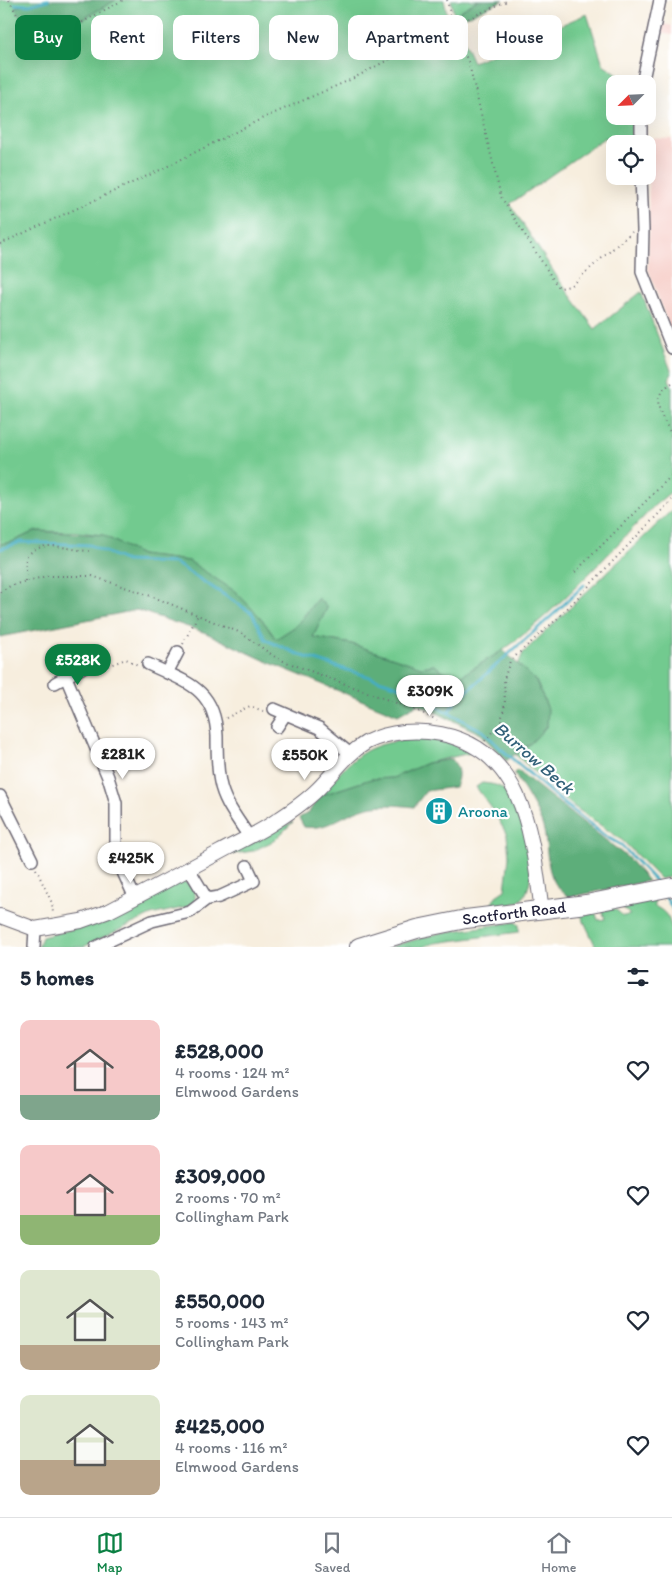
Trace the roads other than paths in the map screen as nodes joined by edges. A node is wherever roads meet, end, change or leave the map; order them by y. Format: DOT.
graph roads {
  1 [pos="660,0"];
  2 [pos="644,75"];
  3 [pos="641,185"];
  4 [pos="672,348"];
  5 [pos="178,652"];
  6 [pos="148,664"];
  7 [pos="87,665"];
  8 [pos="167,673"];
  9 [pos="66,677"];
  10 [pos="55,683"];
  11 [pos="274,709"];
  12 [pos="285,715"];
  13 [pos="277,727"];
  14 [pos="349,753"];
  15 [pos="0,796"];
  16 [pos="19,834"];
  17 [pos="249,837"];
  18 [pos="8,839"];
  19 [pos="32,860"];
  20 [pos="247,866"];
  21 [pos="189,869"];
  22 [pos="672,887"];
  23 [pos="135,898"];
  24 [pos="207,899"];
  25 [pos="542,911"];
  26 [pos="0,916"];
  27 [pos="35,929"];
  28 [pos="34,947"];
  29 [pos="96,947"];
  30 [pos="359,947"];
  1 -- 2 [label="street"];
  3 -- 4 [label="street"];
  5 -- 8 [label="street"];
  6 -- 8 [label="street"];
  7 -- 9 [label="street"];
  8 -- 17 [label="street"];
  9 -- 10 [label="street"];
  9 -- 23 [label="street"];
  11 -- 12 [label="street"];
  12 -- 13 [label="street"];
  12 -- 14 [label="street"];
  14 -- 17 [label="street"];
  14 -- 25 [label="street"];
  15 -- 16 [label="street"];
  16 -- 18 [label="street"];
  16 -- 19 [label="street"];
  17 -- 21 [label="street"];
  20 -- 24 [label="street"];
  21 -- 23 [label="street"];
  21 -- 24 [label="street"];
  22 -- 25 [label="main road, Scotforth Road"];
  23 -- 27 [label="street"];
  24 -- 29 [label="street"];
  25 -- 30 [label="main road, Scotforth Road"];
  26 -- 27 [label="street"];
  27 -- 28 [label="street"];
}
